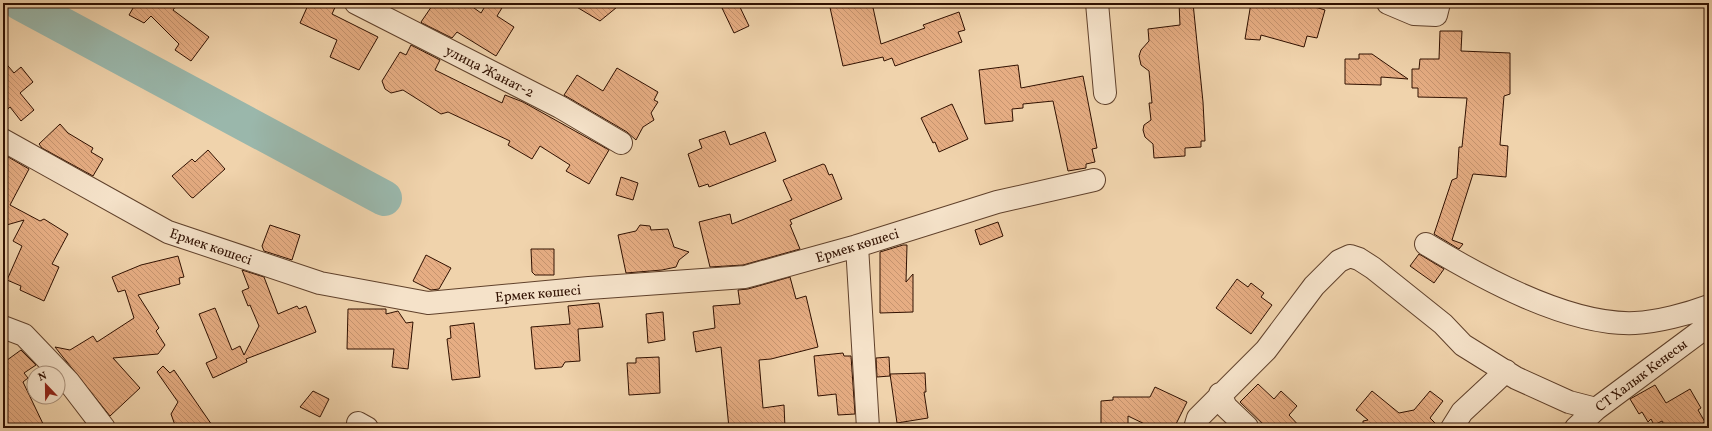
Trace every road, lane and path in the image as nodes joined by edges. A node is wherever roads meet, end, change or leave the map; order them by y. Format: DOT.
graph roads {
  1 [pos="356,3"];
  2 [pos="1097,3"];
  3 [pos="1388,3"];
  4 [pos="1439,3"];
  5 [pos="1105,94"];
  6 [pos="3,140"];
  7 [pos="621,143"];
  8 [pos="1094,180"];
  9 [pos="1426,244"];
  10 [pos="857,246"];
  11 [pos="1709,306"];
  12 [pos="1709,325"];
  13 [pos="3,327"];
  14 [pos="1506,371"];
  15 [pos="1220,394"];
  16 [pos="1569,402"];
  17 [pos="1596,409"];
  18 [pos="102,426"];
  19 [pos="1247,427"];
  20 [pos="1576,427"];
  21 [pos="868,428"];
  22 [pos="1195,428"];
  23 [pos="1452,428"];
  1 -- 7 [label="street, улица Жанат-2"];
  2 -- 5 [label="street"];
  3 -- 4 [label="street"];
  6 -- 10 [label="street, Ермек көшесі"];
  8 -- 10 [label="street, Ермек көшесі"];
  9 -- 11 [label="street"];
  10 -- 21 [label="street"];
  12 -- 17 [label="street, СТ Халык Кенесы"];
  13 -- 18 [label="street"];
  14 -- 15 [label="street"];
  14 -- 16 [label="street"];
  14 -- 23 [label="street"];
  15 -- 19 [label="street"];
  15 -- 22 [label="street"];
  16 -- 17 [label="street"];
  16 -- 20 [label="street"];
  17 -- 20 [label="street, СТ Халык Кенесы"];
}
